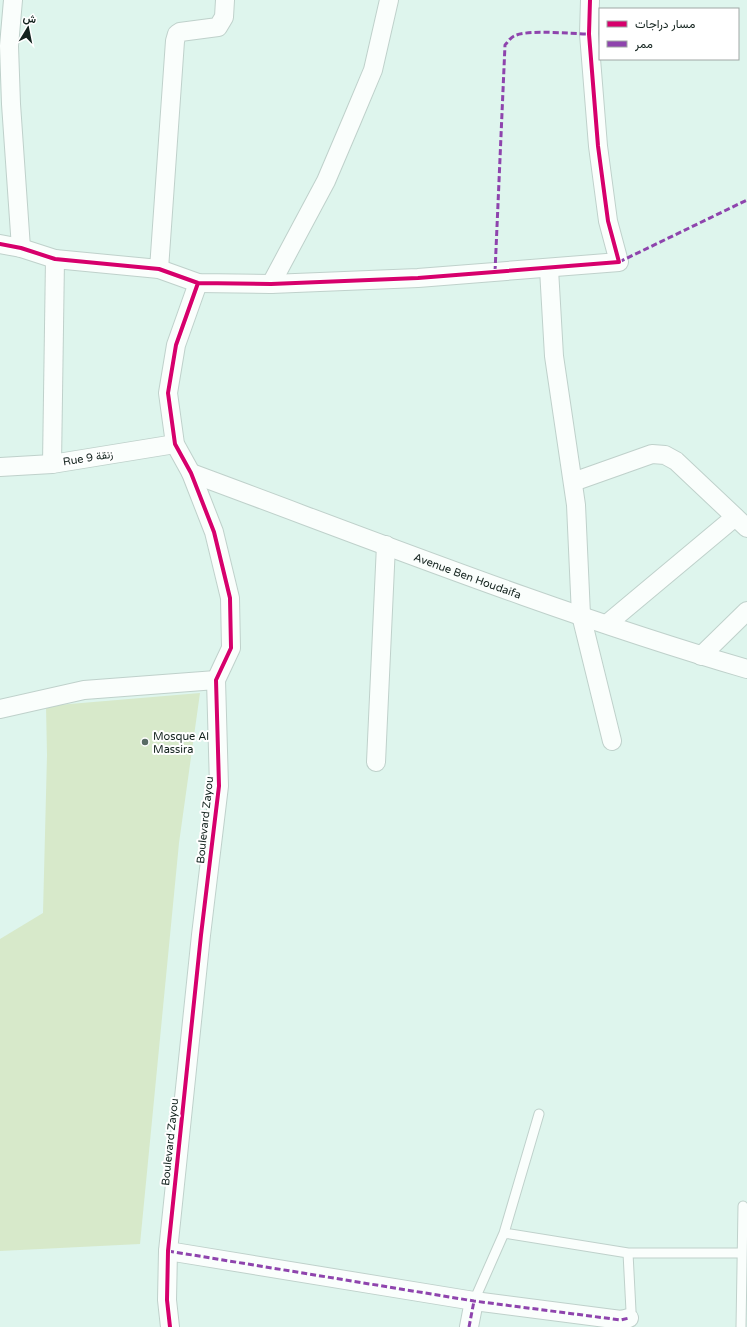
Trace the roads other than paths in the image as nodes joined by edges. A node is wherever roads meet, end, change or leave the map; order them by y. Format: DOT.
graph roads {
  1 [pos="13,0"];
  2 [pos="225,0"];
  3 [pos="389,0"];
  4 [pos="590,0"];
  5 [pos="0,244"];
  6 [pos="21,248"];
  7 [pos="54,259"];
  8 [pos="159,269"];
  9 [pos="550,269"];
  10 [pos="198,283"];
  11 [pos="271,284"];
  12 [pos="175,444"];
  13 [pos="52,464"];
  14 [pos="0,467"];
  15 [pos="191,473"];
  16 [pos="573,482"];
  17 [pos="741,522"];
  18 [pos="386,545"];
  19 [pos="747,611"];
  20 [pos="580,615"];
  21 [pos="607,624"];
  22 [pos="701,656"];
  23 [pos="747,669"];
  24 [pos="216,680"];
  25 [pos="0,709"];
  26 [pos="612,742"];
  27 [pos="376,762"];
  28 [pos="539,1114"];
  29 [pos="743,1206"];
  30 [pos="504,1233"];
  31 [pos="168,1251"];
  32 [pos="628,1253"];
  33 [pos="742,1253"];
  34 [pos="474,1301"];
  35 [pos="628,1318"];
  36 [pos="170,1327"];
  37 [pos="469,1327"];
  38 [pos="741,1327"];
  1 -- 6 [label="street"];
  2 -- 8 [label="street"];
  3 -- 11 [label="street"];
  4 -- 9 [label="street"];
  5 -- 6 [label="street"];
  6 -- 7 [label="street"];
  7 -- 8 [label="street"];
  7 -- 13 [label="street"];
  8 -- 10 [label="street"];
  9 -- 11 [label="street"];
  9 -- 16 [label="street"];
  10 -- 11 [label="street"];
  10 -- 12 [label="street, Boulevard Zayou"];
  12 -- 13 [label="street, Rue 9 زنقة"];
  12 -- 15 [label="street, Boulevard Zayou"];
  13 -- 14 [label="street, Rue 9 زنقة"];
  15 -- 18 [label="street, Avenue Ben Houdaifa"];
  15 -- 24 [label="street, Boulevard Zayou"];
  16 -- 17 [label="street"];
  16 -- 20 [label="street"];
  17 -- 21 [label="street"];
  18 -- 20 [label="street, Avenue Ben Houdaifa"];
  18 -- 27 [label="street"];
  19 -- 22 [label="street"];
  20 -- 21 [label="street, Avenue Ben Houdaifa"];
  20 -- 26 [label="street"];
  21 -- 22 [label="street, Avenue Ben Houdaifa"];
  22 -- 23 [label="street, Avenue Ben Houdaifa"];
  24 -- 25 [label="street"];
  24 -- 31 [label="street, Boulevard Zayou"];
  28 -- 30 [label="lane"];
  29 -- 33 [label="lane"];
  30 -- 32 [label="lane"];
  30 -- 34 [label="lane"];
  31 -- 34 [label="street"];
  31 -- 36 [label="street, Boulevard Zayou"];
  32 -- 33 [label="lane"];
  32 -- 35 [label="lane"];
  33 -- 38 [label="lane"];
  34 -- 35 [label="street"];
  34 -- 37 [label="street"];
}
